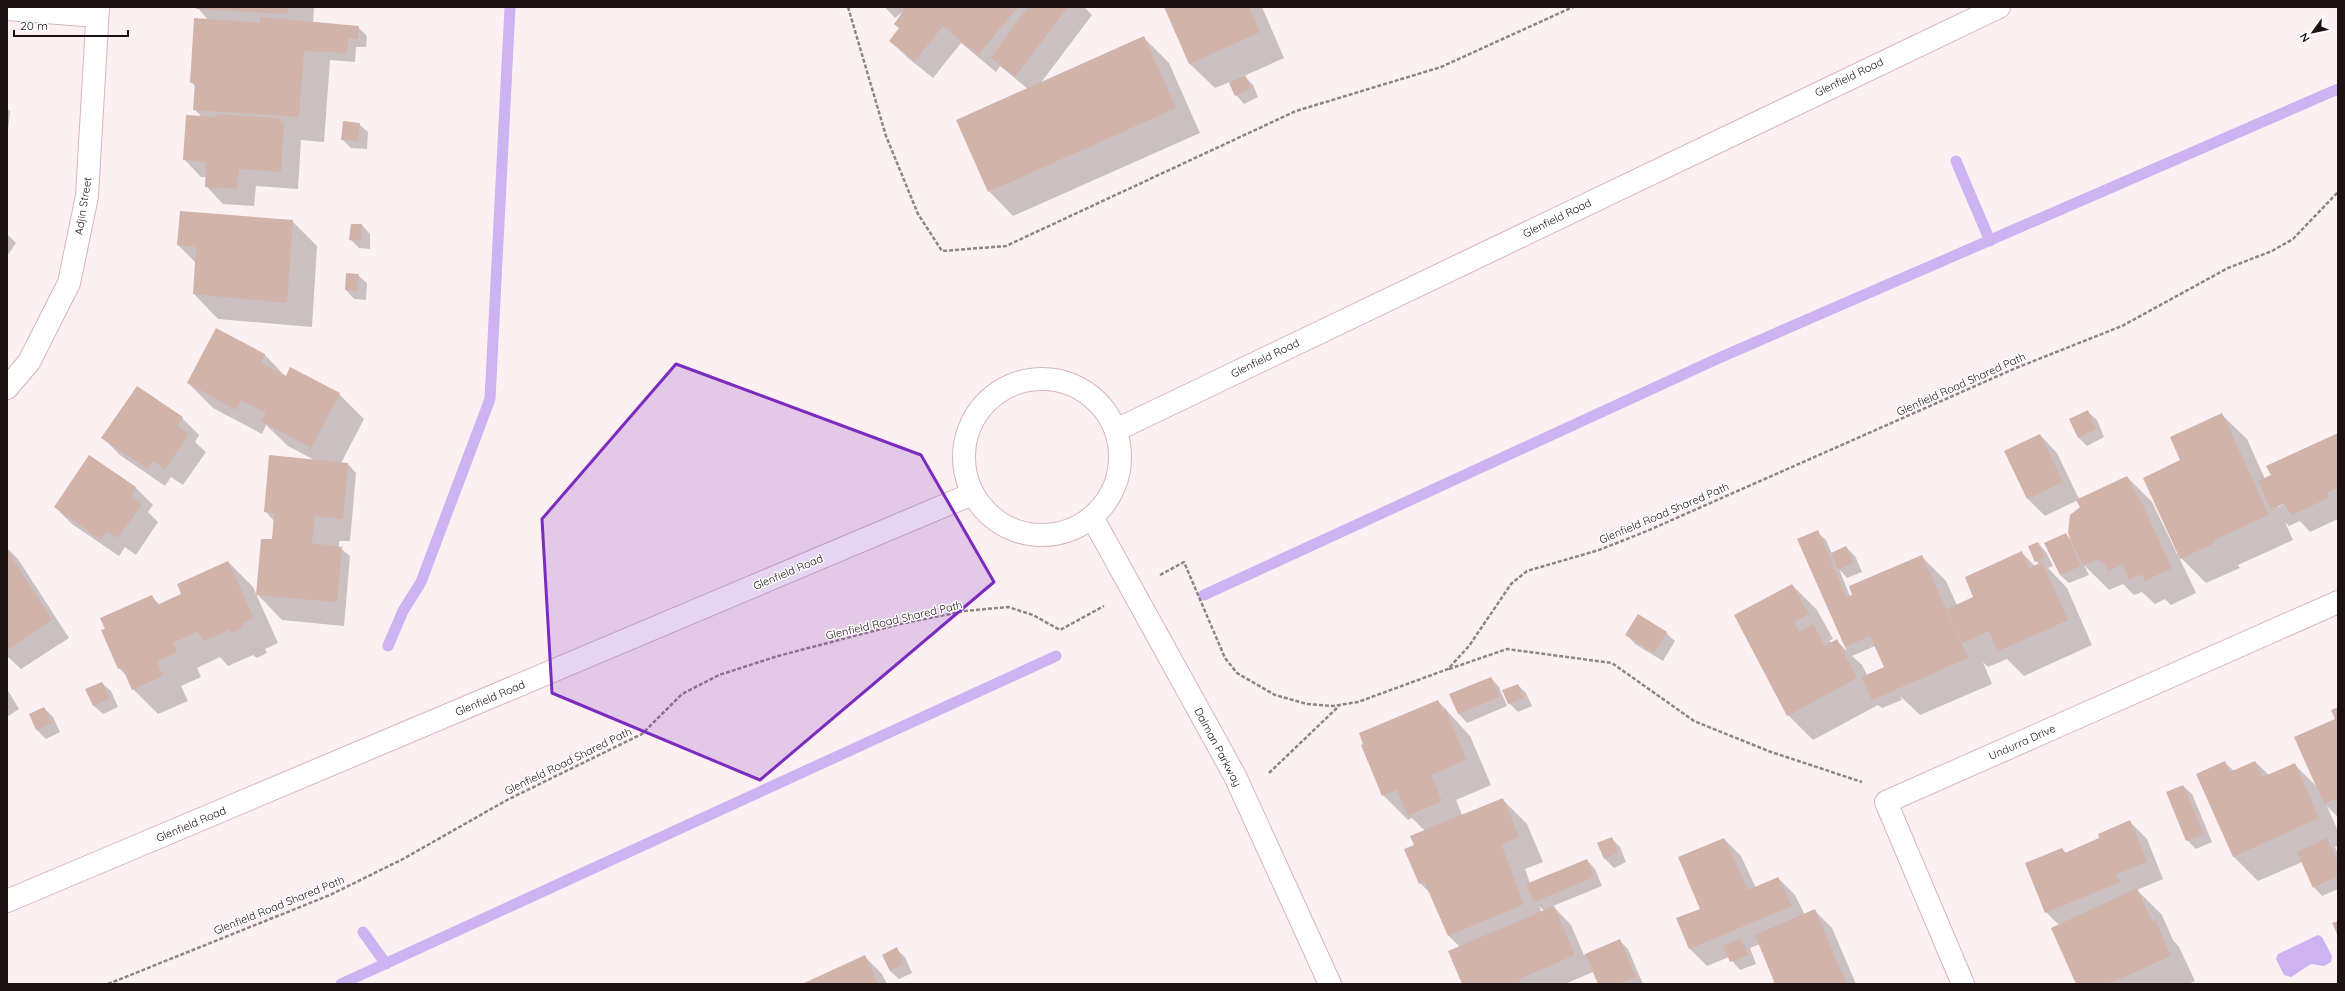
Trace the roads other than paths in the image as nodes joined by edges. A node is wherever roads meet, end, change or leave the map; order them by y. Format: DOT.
graph roads {
  1 [pos="1999,7"];
  2 [pos="7,9"];
  3 [pos="98,12"];
  4 [pos="7,388"];
  5 [pos="1116,430"];
  6 [pos="972,494"];
  7 [pos="1092,517"];
  8 [pos="2338,602"];
  9 [pos="7,901"];
  10 [pos="1330,984"];
  11 [pos="1963,984"];
  1 -- 5 [label="main road, Glenfield Road"];
  2 -- 3 [label="main road"];
  3 -- 4 [label="main road, Adjin Street"];
  5 -- 6 [label="main road"];
  5 -- 7 [label="main road"];
  6 -- 7 [label="main road"];
  6 -- 9 [label="main road, Glenfield Road"];
  7 -- 10 [label="main road, Dalman Parkway"];
  8 -- 11 [label="main road, Undurra Drive"];
}
